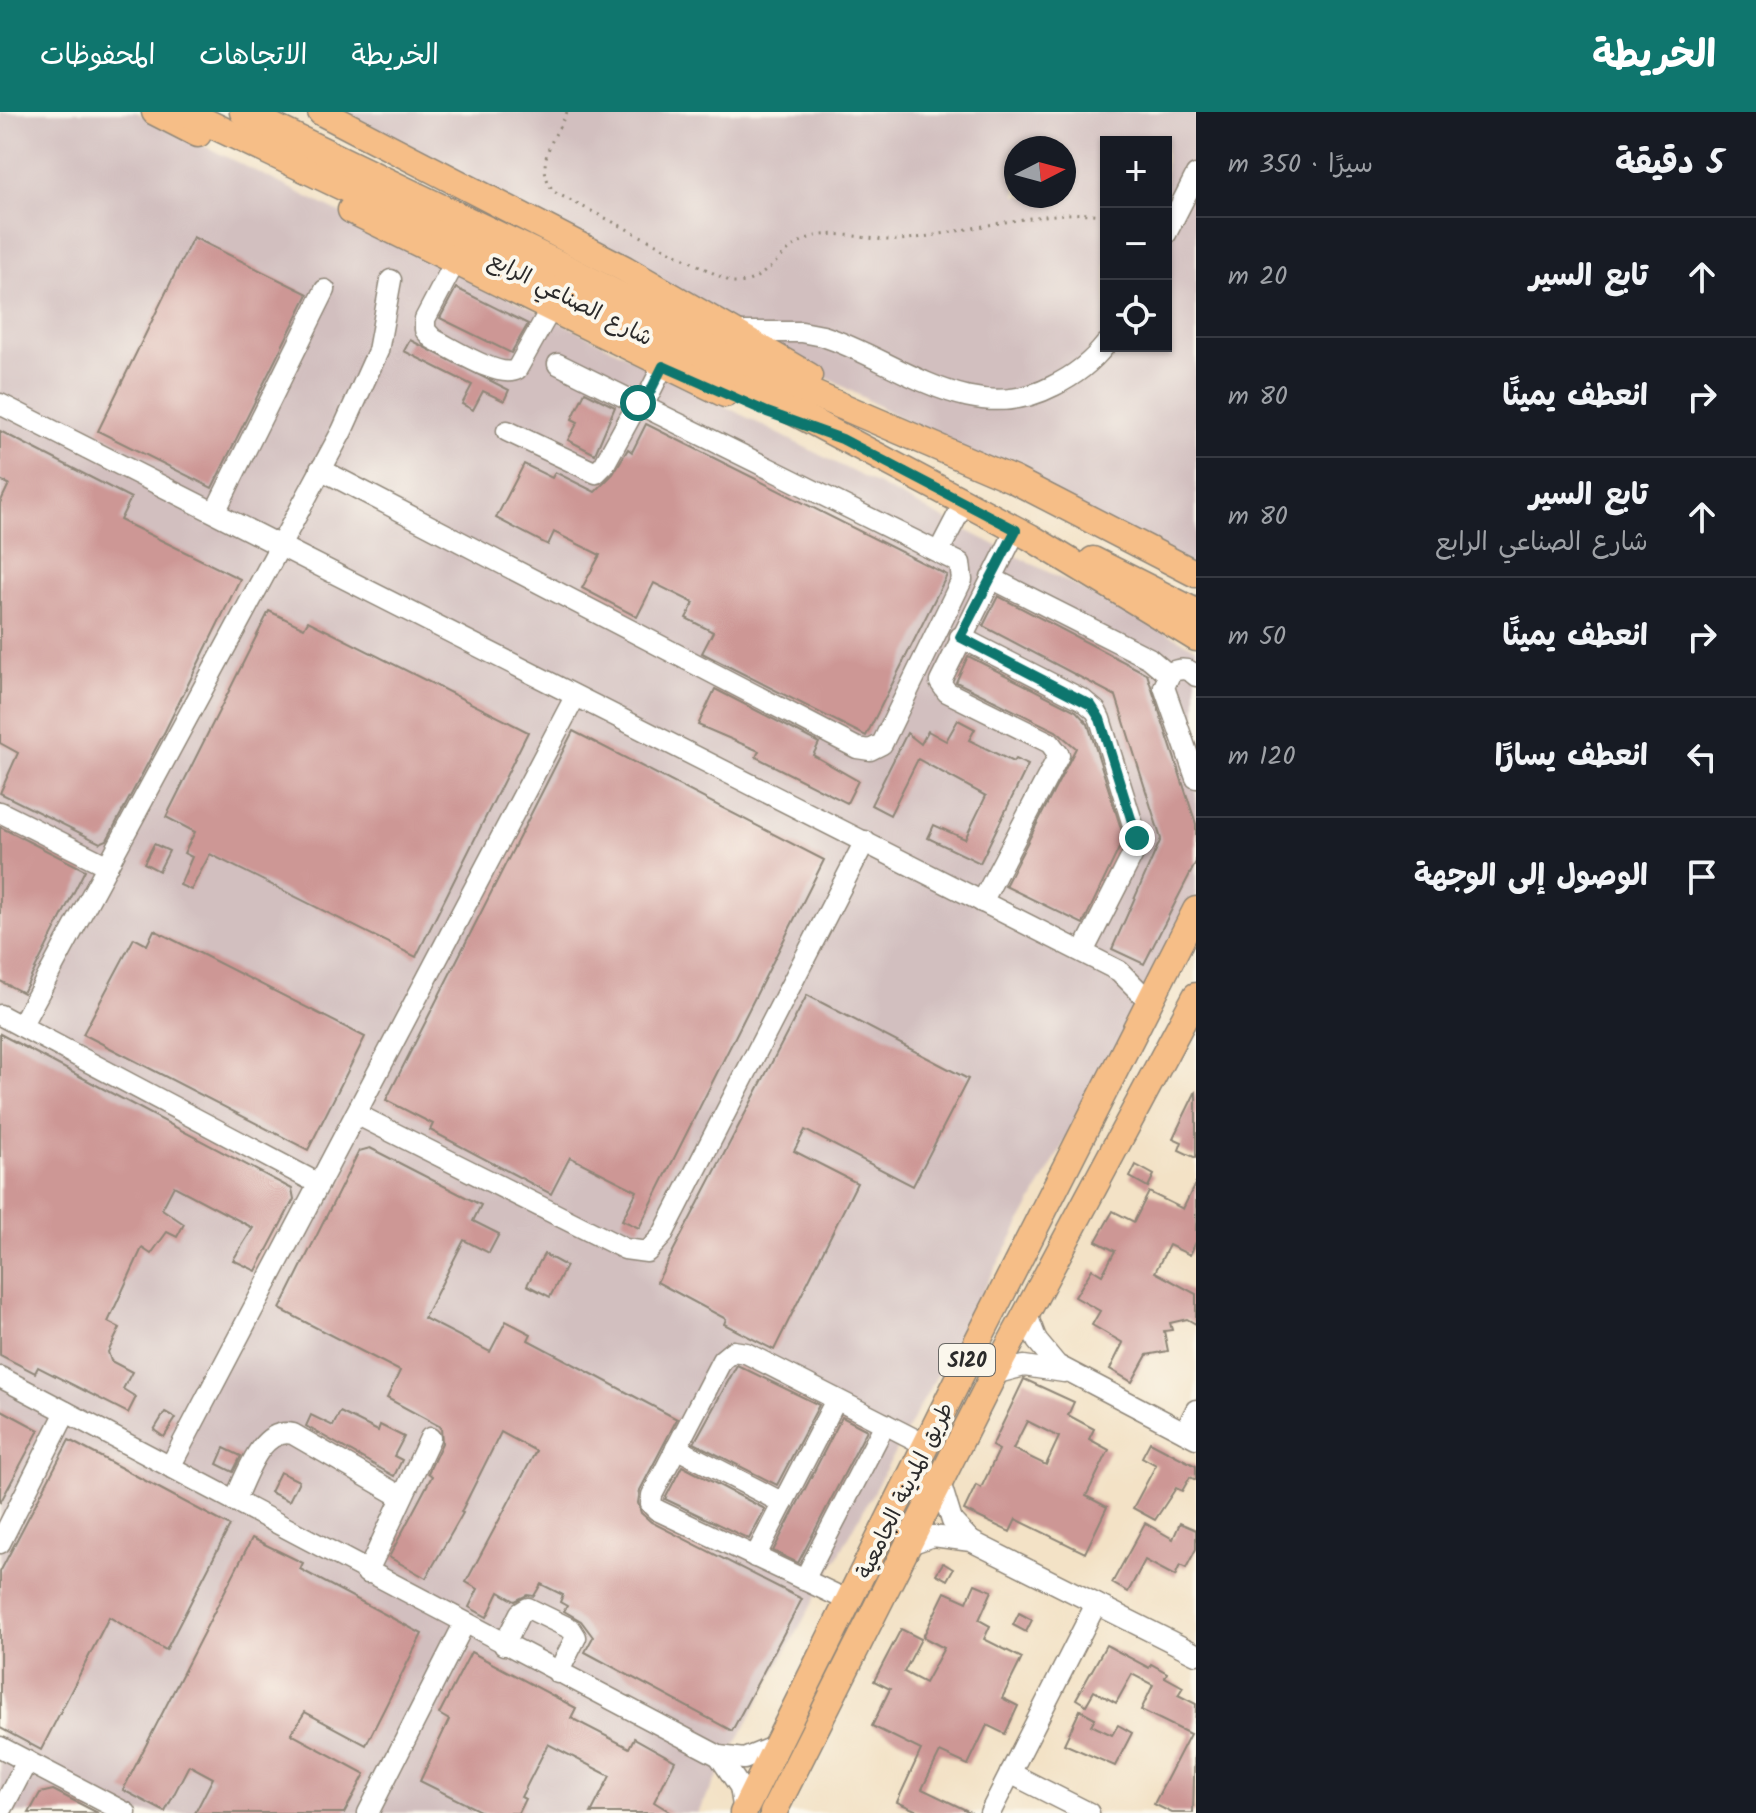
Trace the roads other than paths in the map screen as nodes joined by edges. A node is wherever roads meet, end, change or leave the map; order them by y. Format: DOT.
graph roads {
  1 [pos="155,112"];
  2 [pos="185,112"];
  3 [pos="243,112"];
  4 [pos="321,112"];
  5 [pos="1196,175"];
  6 [pos="1172,222"];
  7 [pos="455,262"];
  8 [pos="391,280"];
  9 [pos="325,290"];
  10 [pos="560,290"];
  11 [pos="735,332"];
  12 [pos="1100,350"];
  13 [pos="558,364"];
  14 [pos="663,366"];
  15 [pos="0,404"];
  16 [pos="640,404"];
  17 [pos="871,418"];
  18 [pos="507,431"];
  19 [pos="842,439"];
  20 [pos="320,469"];
  21 [pos="964,503"];
  22 [pos="215,512"];
  23 [pos="1023,534"];
  24 [pos="1134,542"];
  25 [pos="278,545"];
  26 [pos="1064,547"];
  27 [pos="939,551"];
  28 [pos="1196,558"];
  29 [pos="1196,574"];
  30 [pos="991,578"];
  31 [pos="1196,597"];
  32 [pos="1196,612"];
  33 [pos="960,637"];
  34 [pos="1196,638"];
  35 [pos="1196,657"];
  36 [pos="1169,675"];
  37 [pos="1196,676"];
  38 [pos="575,697"];
  39 [pos="1196,778"];
  40 [pos="0,812"];
  41 [pos="865,841"];
  42 [pos="106,865"];
  43 [pos="982,902"];
  44 [pos="1196,910"];
  45 [pos="1083,952"];
  46 [pos="1119,971"];
  47 [pos="1165,971"];
  48 [pos="1196,996"];
  49 [pos="1150,1002"];
  50 [pos="0,1015"];
  51 [pos="21,1026"];
  52 [pos="356,1114"];
  53 [pos="319,1184"];
  54 [pos="1026,1312"];
  55 [pos="1069,1373"];
  56 [pos="994,1374"];
  57 [pos="0,1377"];
  58 [pos="836,1400"];
  59 [pos="1196,1410"];
  60 [pos="66,1412"];
  61 [pos="885,1424"];
  62 [pos="1190,1435"];
  63 [pos="430,1438"];
  64 [pos="926,1445"];
  65 [pos="676,1448"];
  66 [pos="170,1467"];
  67 [pos="940,1482"];
  68 [pos="402,1497"];
  69 [pos="234,1501"];
  70 [pos="783,1503"];
  71 [pos="971,1541"];
  72 [pos="0,1543"];
  73 [pos="910,1544"];
  74 [pos="755,1557"];
  75 [pos="367,1573"];
  76 [pos="804,1580"];
  77 [pos="851,1602"];
  78 [pos="1096,1604"];
  79 [pos="464,1624"];
  80 [pos="504,1645"];
  81 [pos="1196,1654"];
  82 [pos="558,1673"];
  83 [pos="778,1745"];
  84 [pos="0,1747"];
  85 [pos="719,1756"];
  86 [pos="27,1761"];
  87 [pos="1010,1773"];
  88 [pos="744,1812"];
  89 [pos="0,1813"];
  90 [pos="126,1813"];
  91 [pos="368,1813"];
  92 [pos="773,1813"];
  93 [pos="990,1813"];
  94 [pos="1089,1813"];
  1 -- 7 [label="main road"];
  2 -- 10 [label="main road, شارع الصناعي الرابع"];
  3 -- 10 [label="main road, شارع الصناعي الرابع"];
  4 -- 11 [label="main road"];
  5 -- 6 [label="street"];
  7 -- 10 [label="main road"];
  7 -- 10 [label="street"];
  8 -- 20 [label="street"];
  9 -- 22 [label="street"];
  10 -- 14 [label="main road"];
  10 -- 17 [label="main road, شارع الصناعي الرابع"];
  10 -- 19 [label="main road, شارع الصناعي الرابع"];
  11 -- 12 [label="street"];
  11 -- 17 [label="main road"];
  13 -- 16 [label="street"];
  14 -- 16 [label="street"];
  14 -- 19 [label="main road"];
  15 -- 22 [label="street"];
  16 -- 18 [label="street"];
  16 -- 27 [label="street"];
  17 -- 24 [label="main road, شارع الصناعي الرابع"];
  19 -- 21 [label="main road, شارع الصناعي الرابع"];
  20 -- 25 [label="street"];
  20 -- 27 [label="street"];
  21 -- 23 [label="main road, شارع الصناعي الرابع"];
  21 -- 27 [label="street"];
  22 -- 25 [label="street"];
  23 -- 26 [label="main road"];
  23 -- 30 [label="street"];
  23 -- 34 [label="main road, شارع الصناعي الرابع"];
  23 -- 35 [label="main road"];
  24 -- 28 [label="main road"];
  24 -- 29 [label="main road, شارع الصناعي الرابع"];
  25 -- 38 [label="street"];
  25 -- 42 [label="street"];
  26 -- 31 [label="main road"];
  26 -- 32 [label="main road"];
  30 -- 33 [label="street"];
  30 -- 36 [label="street"];
  33 -- 43 [label="street"];
  33 -- 45 [label="street"];
  36 -- 37 [label="street"];
  36 -- 39 [label="street"];
  38 -- 41 [label="street"];
  38 -- 52 [label="street"];
  40 -- 42 [label="street"];
  41 -- 43 [label="street"];
  41 -- 52 [label="street"];
  42 -- 51 [label="street"];
  43 -- 45 [label="street"];
  44 -- 47 [label="main road, طريق المدينة الجامعية / S120"];
  45 -- 46 [label="street"];
  46 -- 47 [label="street"];
  46 -- 49 [label="street"];
  47 -- 49 [label="main road, طريق المدينة الجامعية / S120"];
  48 -- 54 [label="main road, طريق المدينة الجامعية / S120"];
  49 -- 64 [label="main road, طريق المدينة الجامعية / S120"];
  50 -- 51 [label="street"];
  51 -- 53 [label="street"];
  52 -- 53 [label="street"];
  53 -- 66 [label="street"];
  54 -- 55 [label="street"];
  54 -- 56 [label="main road, طريق المدينة الجامعية / S120"];
  55 -- 56 [label="street"];
  55 -- 62 [label="street"];
  56 -- 67 [label="main road, طريق المدينة الجامعية / S120"];
  57 -- 60 [label="street"];
  58 -- 61 [label="street"];
  58 -- 65 [label="street"];
  58 -- 70 [label="street"];
  59 -- 62 [label="street"];
  60 -- 66 [label="street"];
  60 -- 72 [label="street"];
  61 -- 64 [label="street"];
  61 -- 76 [label="street"];
  63 -- 68 [label="street"];
  64 -- 77 [label="main road, طريق المدينة الجامعية / S120"];
  65 -- 70 [label="street"];
  65 -- 74 [label="street"];
  66 -- 69 [label="street"];
  67 -- 71 [label="street"];
  67 -- 73 [label="main road, طريق المدينة الجامعية / S120"];
  68 -- 69 [label="street"];
  68 -- 75 [label="street"];
  69 -- 75 [label="street"];
  70 -- 74 [label="street"];
  71 -- 73 [label="street"];
  71 -- 78 [label="street"];
  73 -- 92 [label="main road, طريق المدينة الجامعية / S120"];
  74 -- 76 [label="street"];
  75 -- 79 [label="street"];
  76 -- 77 [label="street"];
  77 -- 83 [label="main road, طريق المدينة الجامعية / S120"];
  78 -- 81 [label="street"];
  78 -- 87 [label="street"];
  79 -- 80 [label="street"];
  79 -- 91 [label="street"];
  80 -- 82 [label="street"];
  80 -- 82 [label="street"];
  82 -- 85 [label="street"];
  83 -- 85 [label="street"];
  83 -- 88 [label="main road, طريق المدينة الجامعية / S120"];
  84 -- 86 [label="street"];
  85 -- 88 [label="street"];
  86 -- 89 [label="street"];
  86 -- 90 [label="street"];
  87 -- 93 [label="street"];
  87 -- 94 [label="street"];
}
